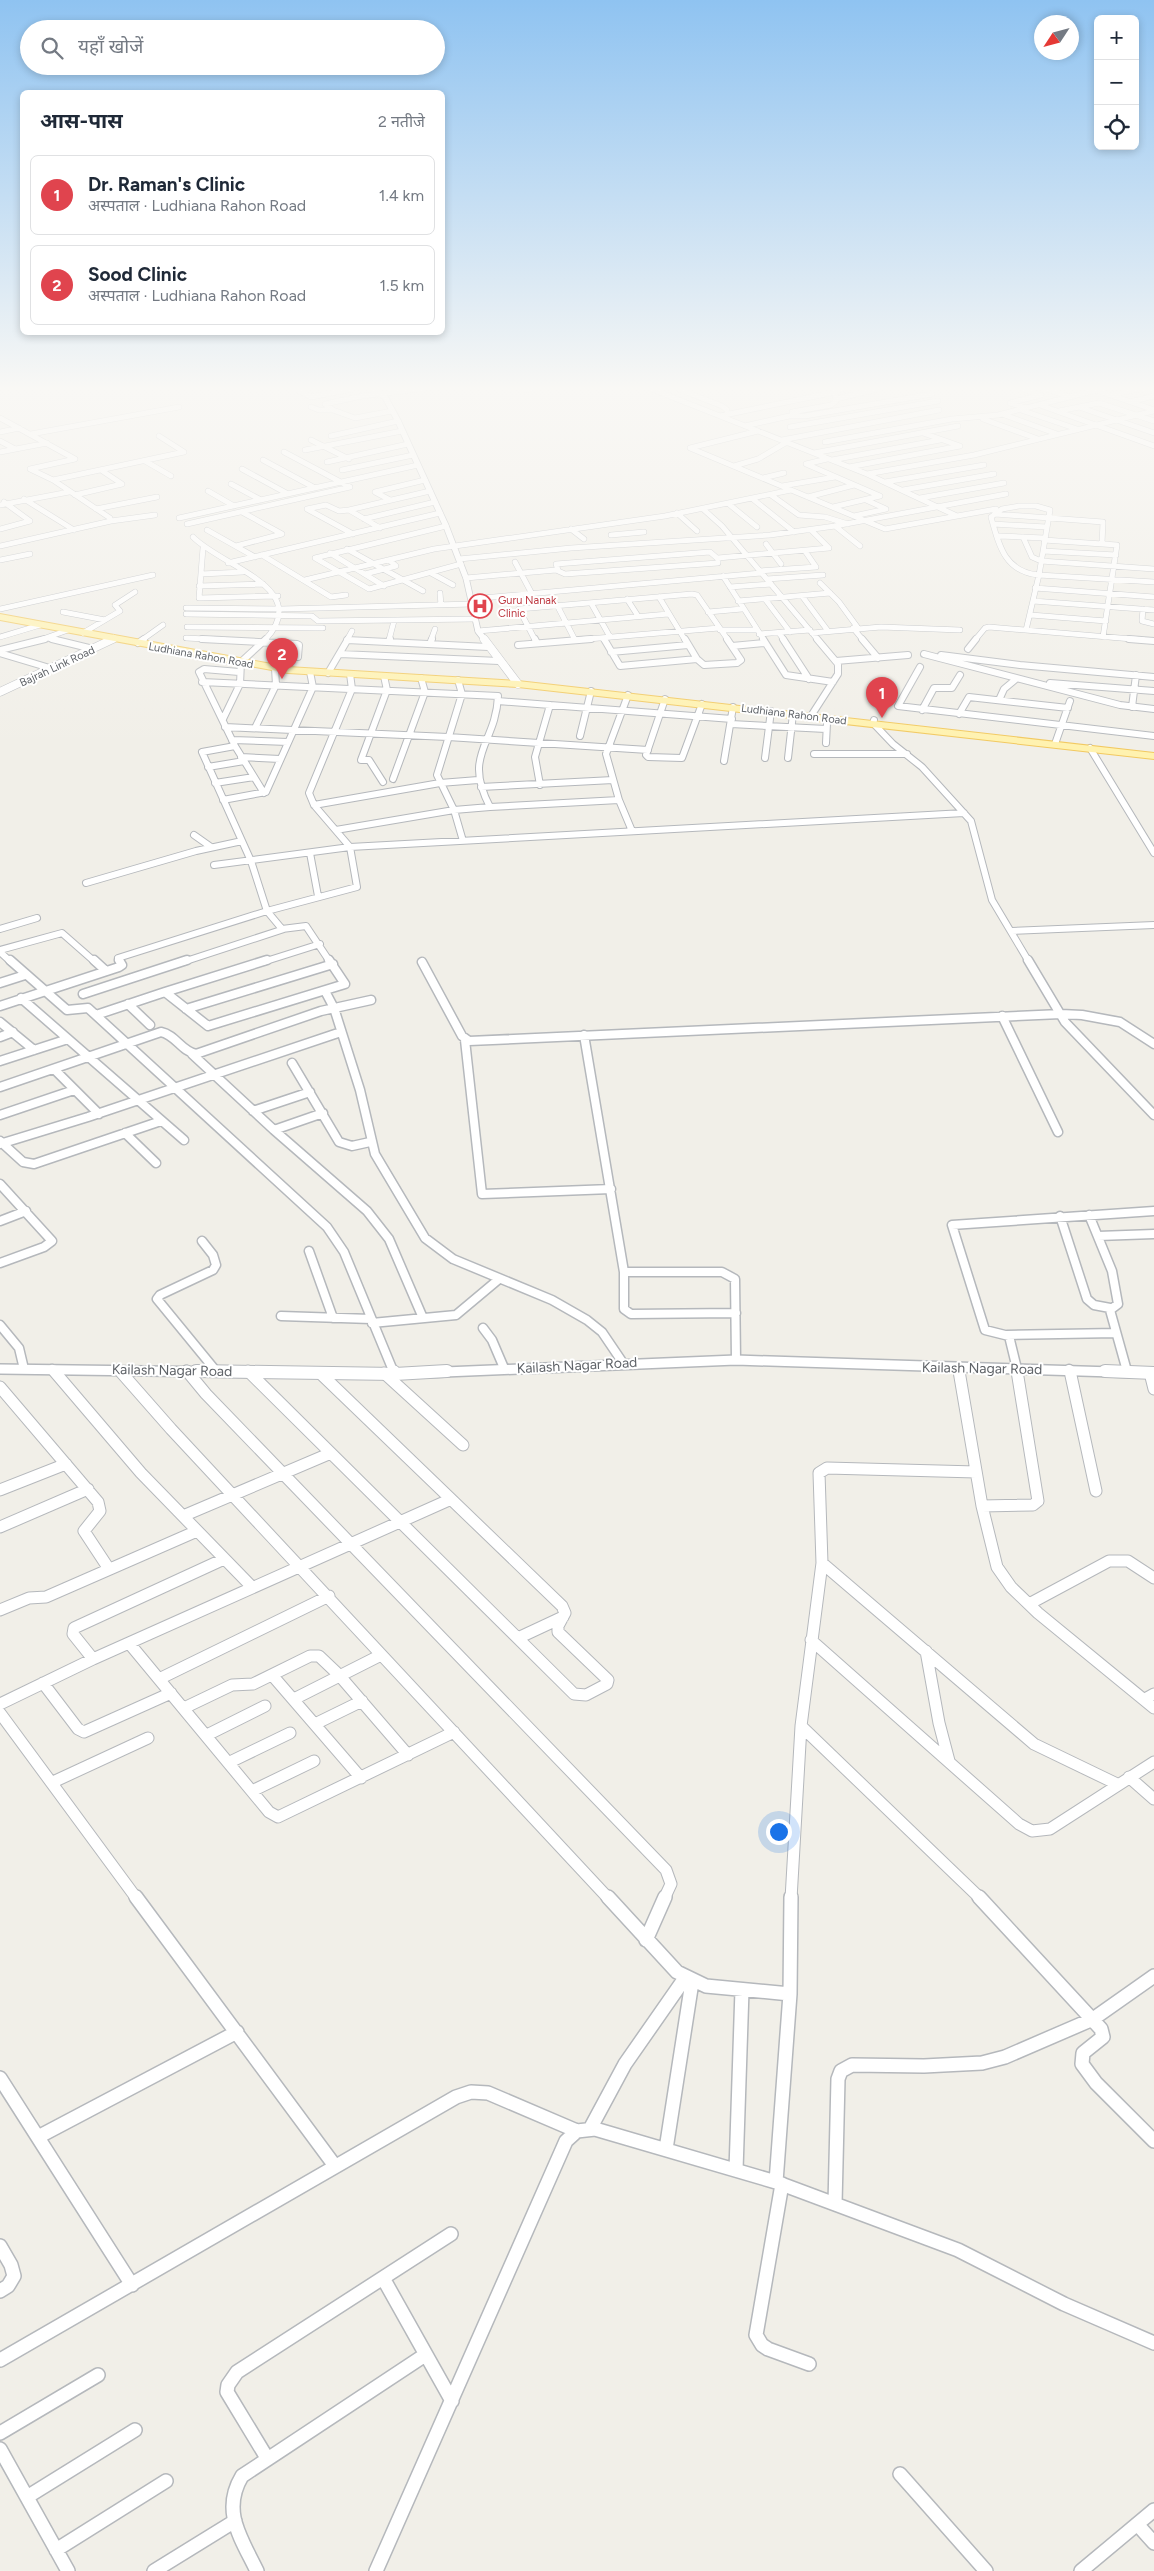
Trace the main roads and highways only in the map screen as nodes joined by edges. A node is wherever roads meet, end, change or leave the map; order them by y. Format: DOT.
graph roads {
  1 [pos="0,617"];
  2 [pos="521,684"];
  3 [pos="641,695"];
  4 [pos="812,715"];
  5 [pos="874,722"];
  6 [pos="1055,742"];
  7 [pos="1154,754"];
  1 -- 2 [label="main road, Ludhiana Rahon Road"];
  2 -- 3 [label="main road, Ludhiana Rahon Road"];
  2 -- 3 [label="main road, Ludhiana Rahon Road"];
  3 -- 4 [label="main road, Ludhiana Rahon Road"];
  3 -- 4 [label="main road, Ludhiana Rahon Road"];
  4 -- 5 [label="main road, Ludhiana Rahon Road"];
  4 -- 5 [label="main road, Ludhiana Rahon Road"];
  5 -- 6 [label="main road, Ludhiana Rahon Road"];
  6 -- 7 [label="main road, Ludhiana Rahon Road"];
  6 -- 7 [label="main road, Ludhiana Rahon Road"];
}
